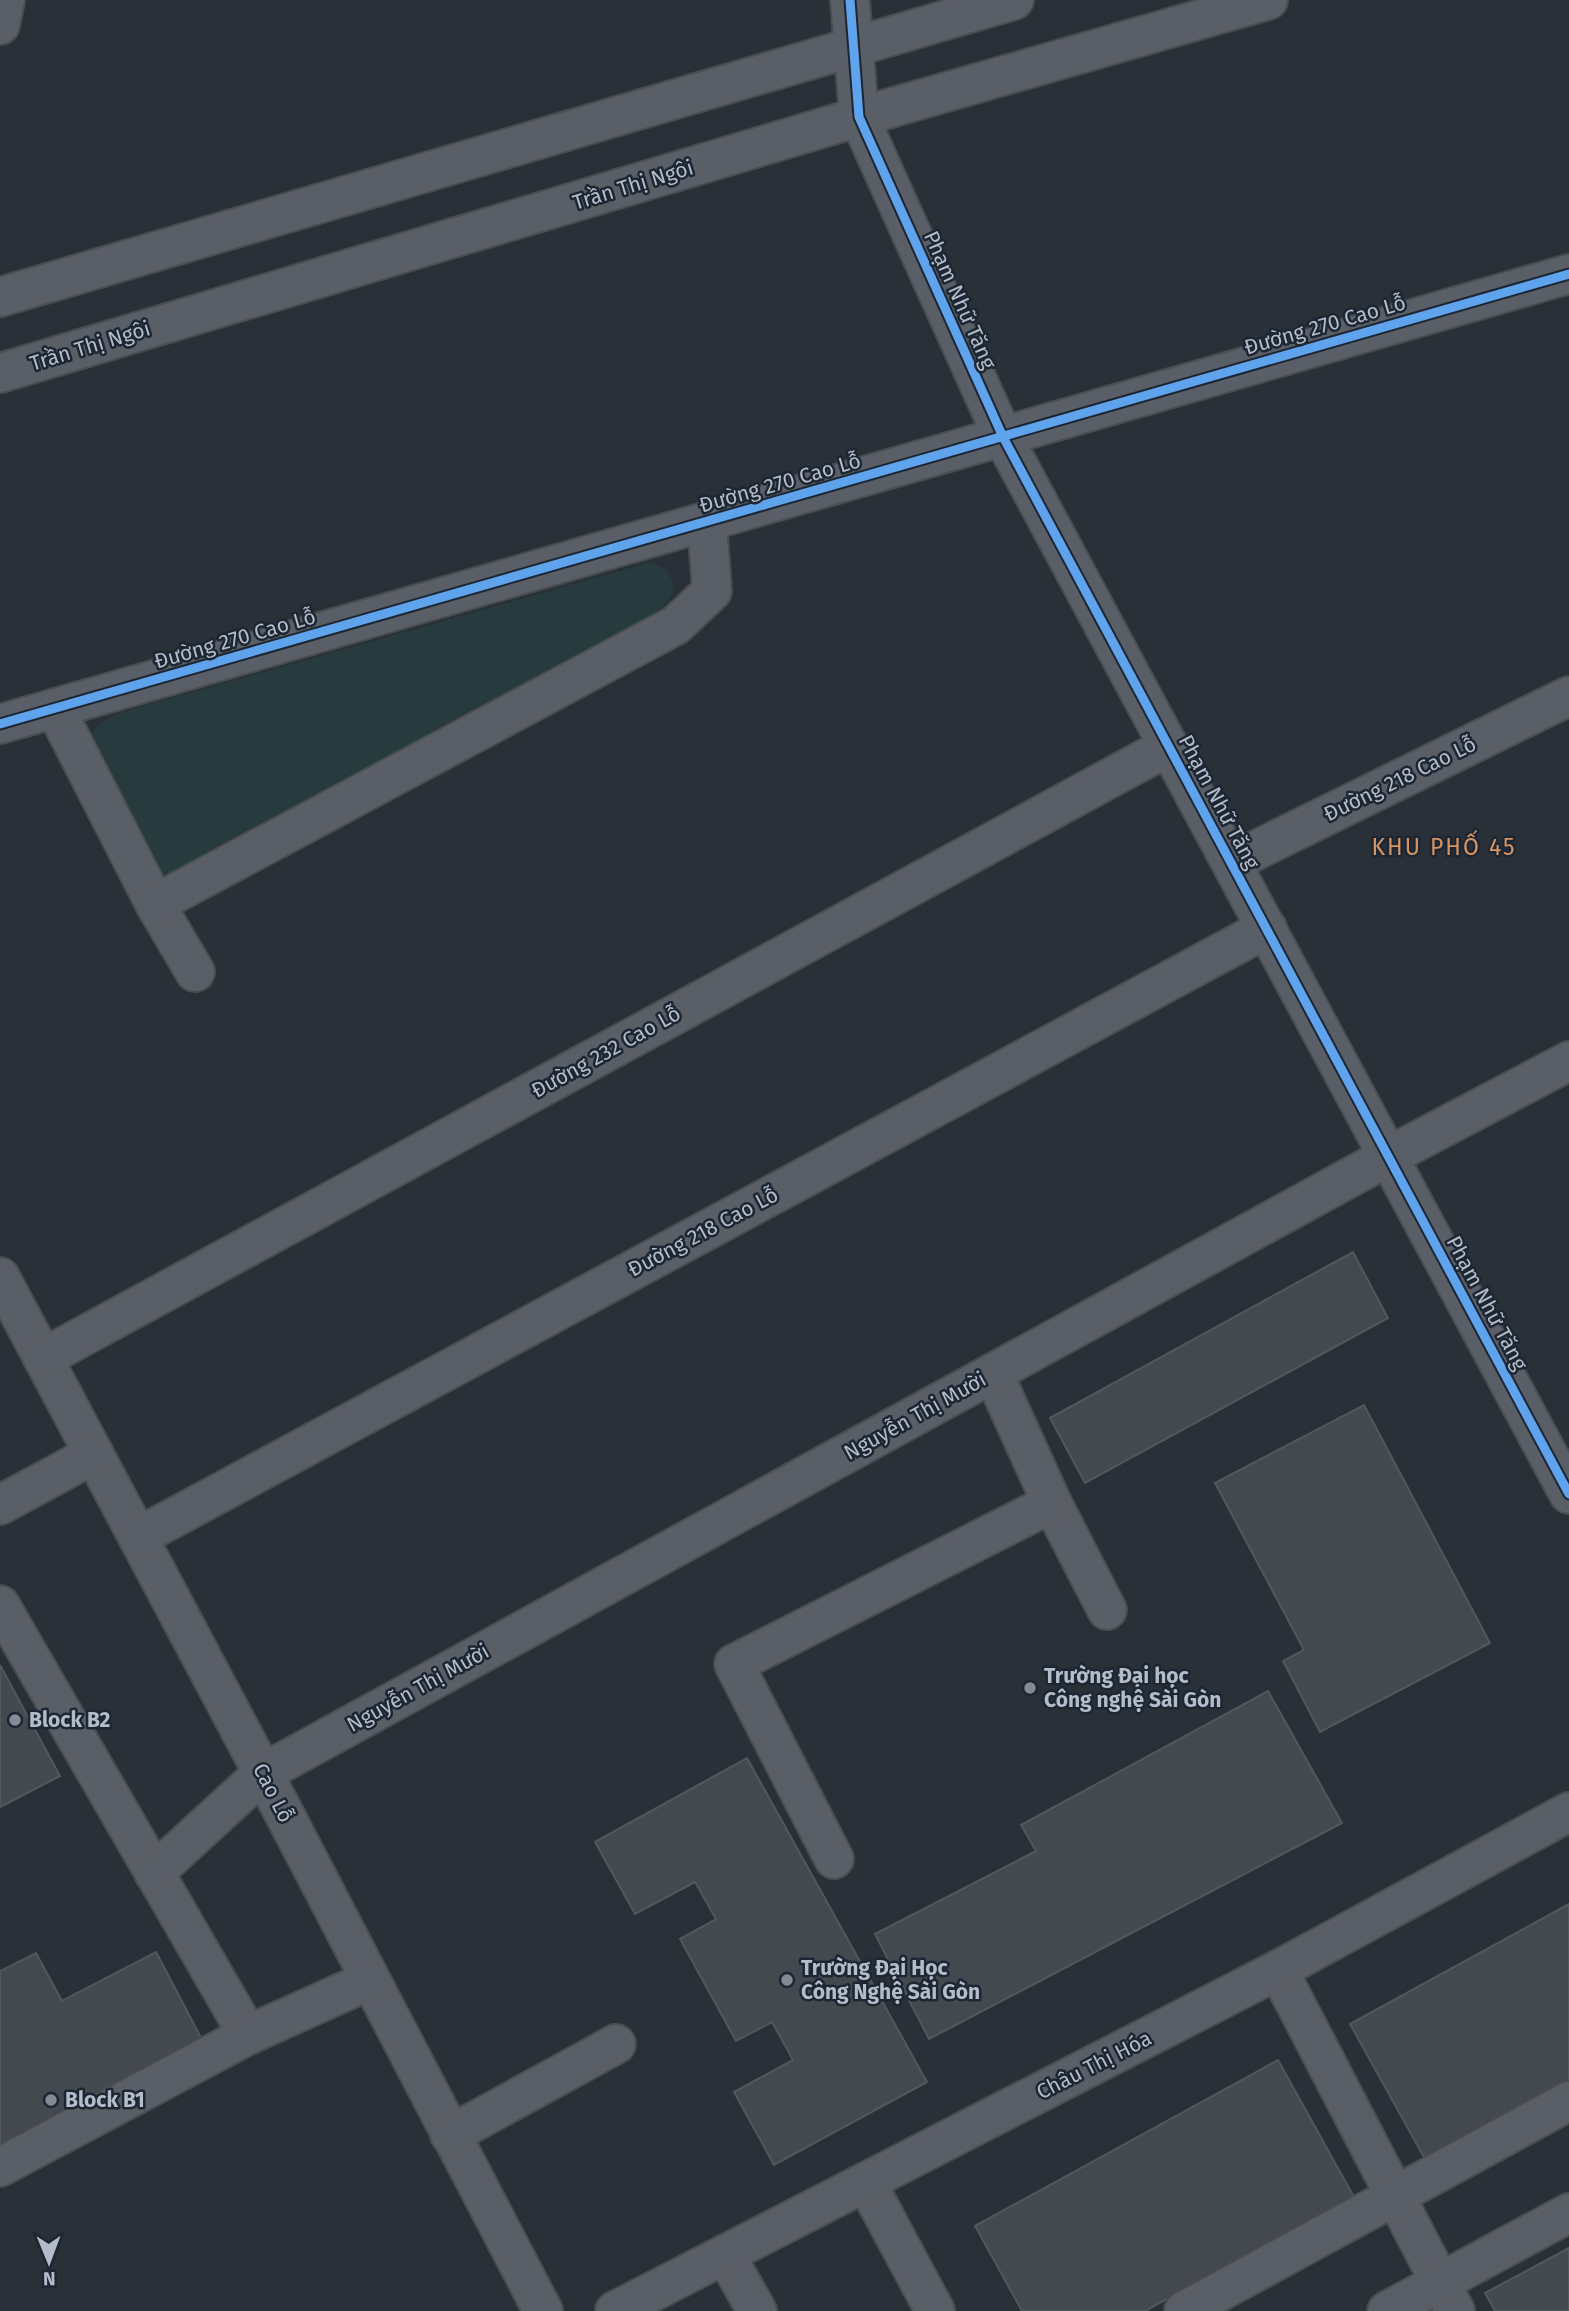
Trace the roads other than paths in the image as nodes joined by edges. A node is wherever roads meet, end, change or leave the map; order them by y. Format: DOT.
graph roads {
  1 [pos="5,0"];
  2 [pos="850,0"];
  3 [pos="1014,0"];
  4 [pos="1268,0"];
  5 [pos="0,25"];
  6 [pos="854,48"];
  7 [pos="859,117"];
  8 [pos="1569,274"];
  9 [pos="0,297"];
  10 [pos="0,373"];
  11 [pos="1003,437"];
  12 [pos="707,522"];
  13 [pos="1569,696"];
  14 [pos="55,708"];
  15 [pos="0,724"];
  16 [pos="1169,746"];
  17 [pos="1232,862"];
  18 [pos="155,904"];
  19 [pos="1267,928"];
  20 [pos="195,972"];
  21 [pos="1569,1061"];
  22 [pos="1389,1156"];
  23 [pos="0,1277"];
  24 [pos="43,1358"];
  25 [pos="993,1373"];
  26 [pos="94,1454"];
  27 [pos="1569,1494"];
  28 [pos="1052,1503"];
  29 [pos="0,1505"];
  30 [pos="138,1536"];
  31 [pos="0,1605"];
  32 [pos="1107,1611"];
  33 [pos="263,1773"];
  34 [pos="1569,1812"];
  35 [pos="834,1859"];
  36 [pos="154,1872"];
  37 [pos="1279,1970"];
  38 [pos="370,1980"];
  39 [pos="248,2035"];
  40 [pos="616,2044"];
  41 [pos="1569,2101"];
  42 [pos="450,2135"];
  43 [pos="0,2167"];
  44 [pos="866,2182"];
  45 [pos="1395,2196"];
  46 [pos="1569,2213"];
  47 [pos="725,2254"];
  48 [pos="1447,2297"];
  49 [pos="542,2311"];
  50 [pos="615,2311"];
  51 [pos="757,2311"];
  52 [pos="935,2311"];
  53 [pos="1184,2311"];
  54 [pos="1387,2311"];
  1 -- 5 [label="street"];
  2 -- 6 [label="street"];
  3 -- 6 [label="street"];
  4 -- 7 [label="street, Trần Thị Ngôi"];
  6 -- 7 [label="street"];
  6 -- 9 [label="street"];
  7 -- 10 [label="street, Trần Thị Ngôi"];
  7 -- 11 [label="street, Phạm Nhữ Tăng"];
  8 -- 11 [label="street, Đường 270 Cao Lỗ"];
  11 -- 12 [label="street, Đường 270 Cao Lỗ"];
  11 -- 16 [label="street, Phạm Nhữ Tăng"];
  12 -- 14 [label="street, Đường 270 Cao Lỗ"];
  12 -- 18 [label="street"];
  13 -- 17 [label="street, Đường 218 Cao Lỗ"];
  14 -- 15 [label="street, Đường 270 Cao Lỗ"];
  14 -- 18 [label="street"];
  16 -- 17 [label="street, Phạm Nhữ Tăng"];
  16 -- 24 [label="street, Đường 232 Cao Lỗ"];
  17 -- 19 [label="street, Phạm Nhữ Tăng"];
  18 -- 20 [label="street"];
  19 -- 22 [label="street, Phạm Nhữ Tăng"];
  19 -- 30 [label="street, Đường 218 Cao Lỗ"];
  21 -- 22 [label="street, Nguyễn Thị Mười"];
  22 -- 25 [label="street, Nguyễn Thị Mười"];
  22 -- 27 [label="street, Phạm Nhữ Tăng"];
  23 -- 24 [label="street, Cao Lỗ"];
  24 -- 26 [label="street, Cao Lỗ"];
  25 -- 28 [label="street"];
  25 -- 33 [label="street, Nguyễn Thị Mười"];
  26 -- 29 [label="street"];
  26 -- 30 [label="street, Cao Lỗ"];
  28 -- 32 [label="street"];
  28 -- 35 [label="street"];
  30 -- 33 [label="street, Cao Lỗ"];
  31 -- 36 [label="street"];
  33 -- 36 [label="street, Nguyễn Thị Mười"];
  33 -- 38 [label="street, Cao Lỗ"];
  34 -- 37 [label="street, Châu Thị Hóa"];
  36 -- 39 [label="street"];
  37 -- 44 [label="street, Châu Thị Hóa"];
  37 -- 45 [label="street"];
  38 -- 39 [label="street"];
  38 -- 42 [label="street, Cao Lỗ"];
  39 -- 43 [label="street"];
  40 -- 42 [label="street"];
  41 -- 45 [label="street"];
  42 -- 49 [label="street, Cao Lỗ"];
  44 -- 47 [label="street, Châu Thị Hóa"];
  44 -- 52 [label="street"];
  45 -- 48 [label="street"];
  45 -- 53 [label="street"];
  46 -- 48 [label="street"];
  47 -- 50 [label="street, Châu Thị Hóa"];
  47 -- 51 [label="street"];
  48 -- 54 [label="street"];
}
